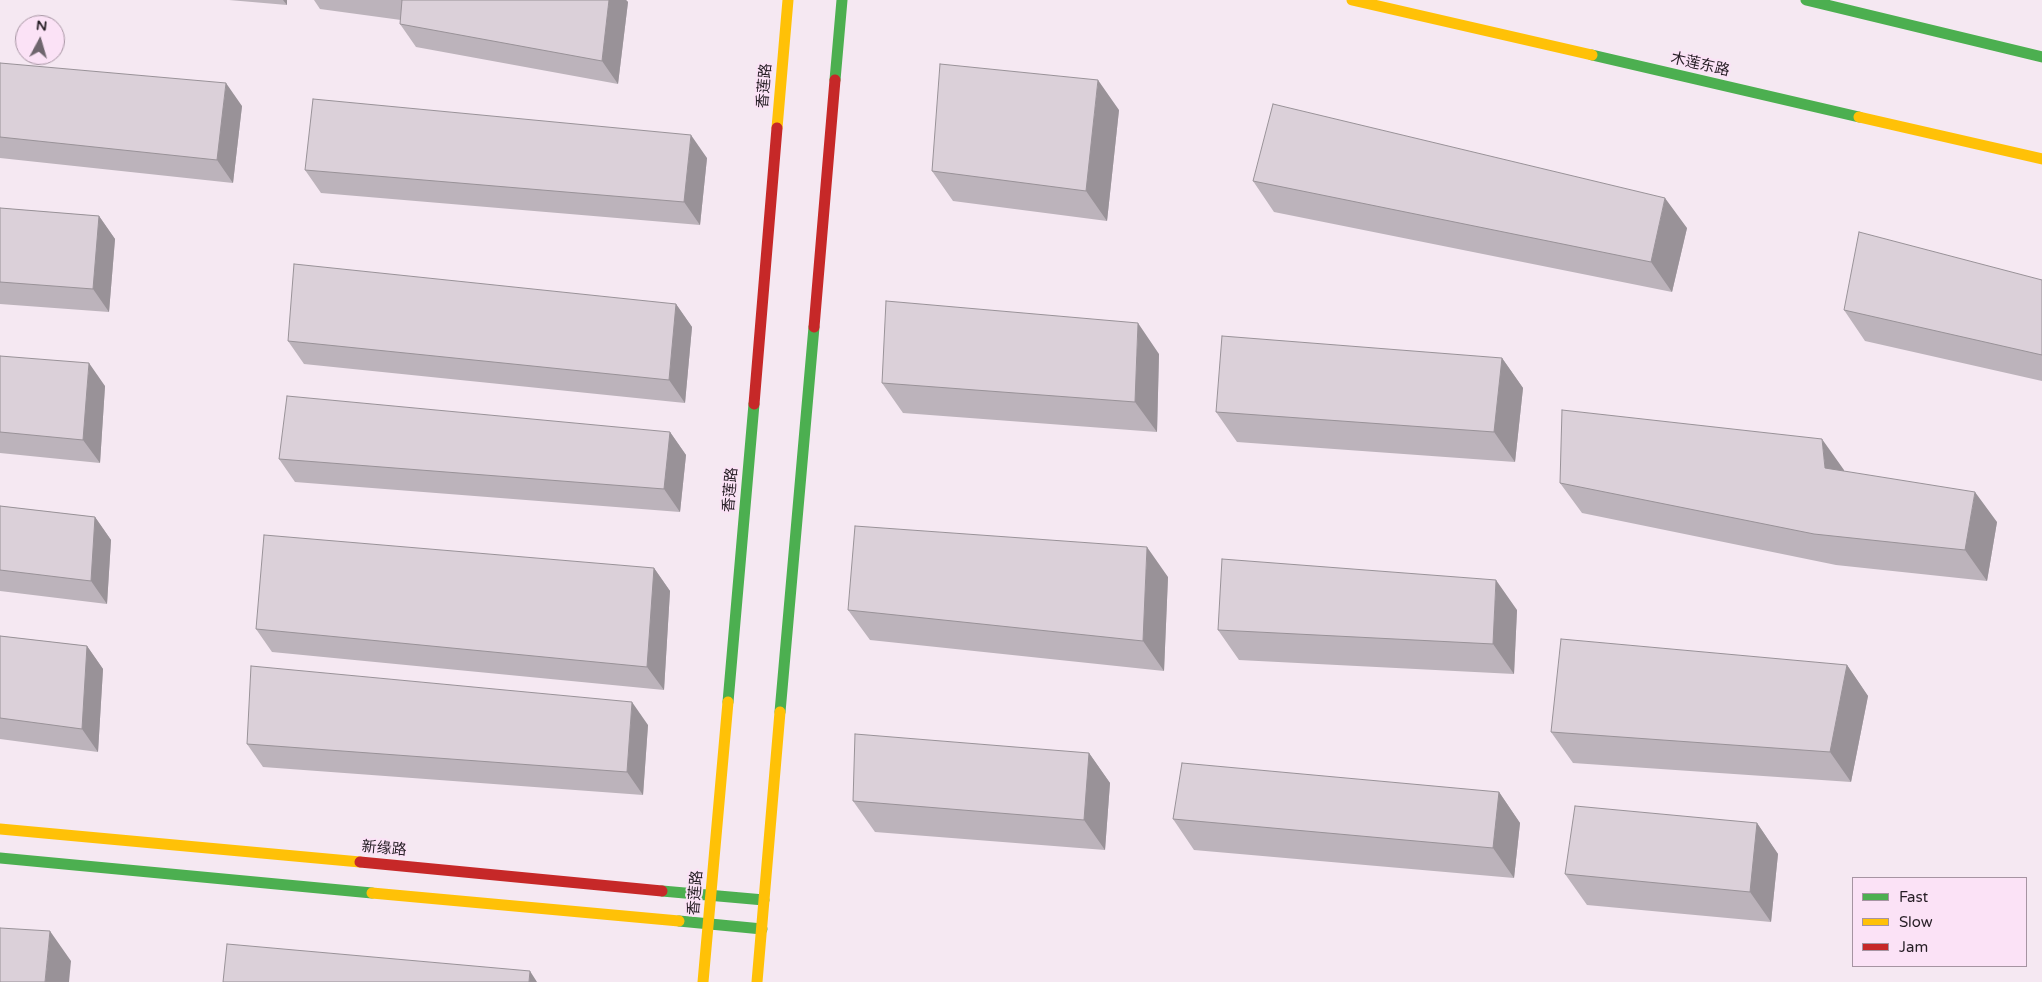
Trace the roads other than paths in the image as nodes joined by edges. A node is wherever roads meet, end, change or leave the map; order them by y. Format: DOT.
graph roads {
  1 [pos="788,0"];
  2 [pos="842,0"];
  3 [pos="1352,0"];
  4 [pos="1806,0"];
  5 [pos="2042,56"];
  6 [pos="2042,159"];
  7 [pos="0,829"];
  8 [pos="0,858"];
  9 [pos="711,895"];
  10 [pos="764,900"];
  11 [pos="708,924"];
  12 [pos="762,929"];
  13 [pos="703,982"];
  14 [pos="757,982"];
  1 -- 9 [label="main road, 香莲路"];
  2 -- 10 [label="main road"];
  3 -- 6 [label="main road, 木莲东路"];
  4 -- 5 [label="main road"];
  7 -- 9 [label="main road, 新缘路"];
  8 -- 11 [label="main road"];
  9 -- 10 [label="main road, 新缘路"];
  9 -- 11 [label="main road, 香莲路"];
  10 -- 12 [label="main road"];
  11 -- 12 [label="main road"];
  11 -- 13 [label="main road, 香莲路"];
  12 -- 14 [label="main road"];
}
